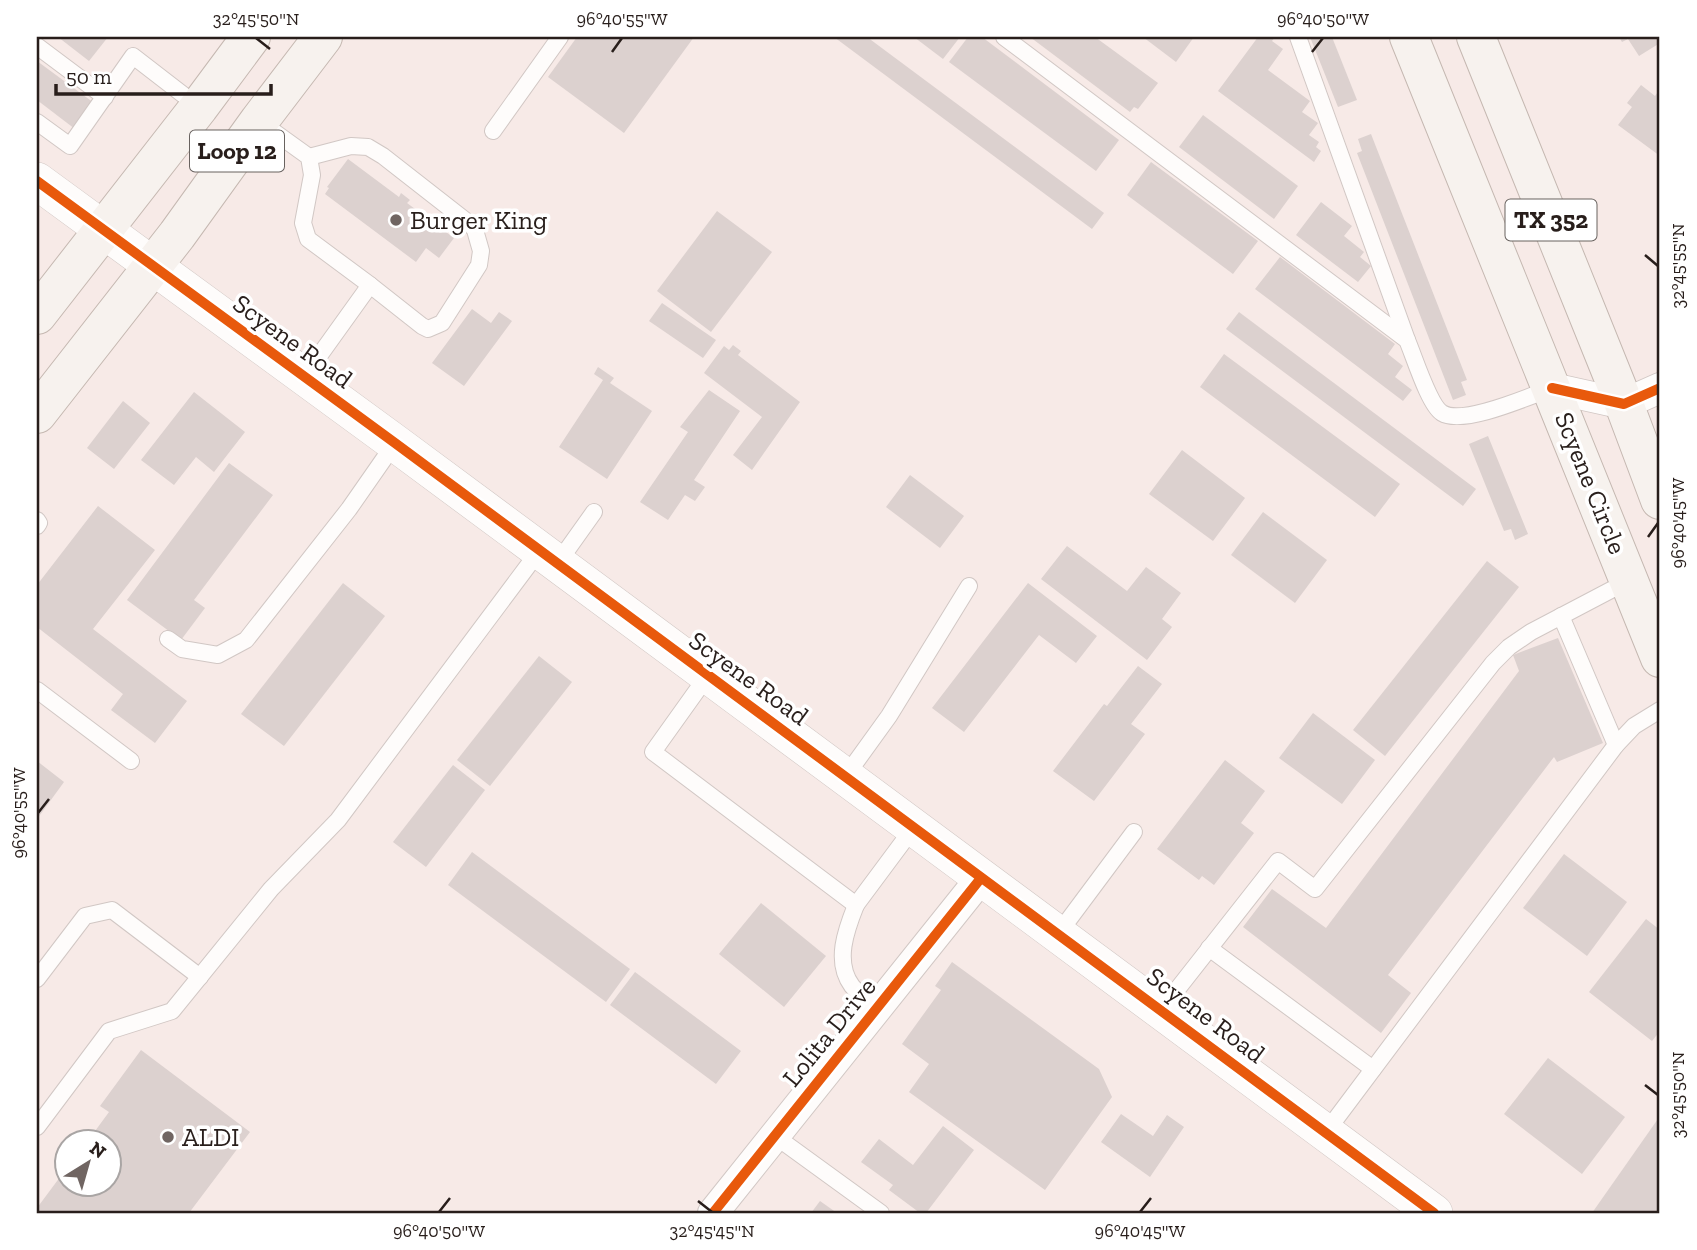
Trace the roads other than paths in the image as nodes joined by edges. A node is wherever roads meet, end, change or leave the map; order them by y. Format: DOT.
graph roads {
  1 [pos="251,37"];
  2 [pos="323,37"];
  3 [pos="560,37"];
  4 [pos="1004,37"];
  5 [pos="1298,37"];
  6 [pos="1409,37"];
  7 [pos="1476,37"];
  8 [pos="1496,37"];
  9 [pos="37,46"];
  10 [pos="105,97"];
  11 [pos="199,107"];
  12 [pos="1507,111"];
  13 [pos="259,121"];
  14 [pos="37,122"];
  15 [pos="493,131"];
  16 [pos="309,157"];
  17 [pos="37,181"];
  18 [pos="104,230"];
  19 [pos="153,267"];
  20 [pos="370,285"];
  21 [pos="37,315"];
  22 [pos="1407,340"];
  23 [pos="304,377"];
  24 [pos="1552,388"];
  25 [pos="1660,388"];
  26 [pos="1624,404"];
  27 [pos="37,414"];
  28 [pos="395,443"];
  29 [pos="1660,500"];
  30 [pos="594,512"];
  31 [pos="37,520"];
  32 [pos="37,526"];
  33 [pos="548,558"];
  34 [pos="1630,580"];
  35 [pos="969,586"];
  36 [pos="1561,616"];
  37 [pos="168,639"];
  38 [pos="1660,658"];
  39 [pos="708,676"];
  40 [pos="37,690"];
  41 [pos="1660,710"];
  42 [pos="1616,745"];
  43 [pos="131,761"];
  44 [pos="845,777"];
  45 [pos="914,827"];
  46 [pos="1134,832"];
  47 [pos="981,878"];
  48 [pos="856,905"];
  49 [pos="1058,934"];
  50 [pos="1209,948"];
  51 [pos="200,976"];
  52 [pos="37,979"];
  53 [pos="878,1007"];
  54 [pos="1161,1010"];
  55 [pos="1373,1069"];
  56 [pos="37,1127"];
  57 [pos="1326,1132"];
  58 [pos="775,1136"];
  59 [pos="713,1213"];
  60 [pos="881,1213"];
  61 [pos="1434,1213"];
  1 -- 11 [label="main road, Loop 12"];
  2 -- 13 [label="main road, Loop 12"];
  3 -- 15 [label="lane"];
  4 -- 22 [label="lane"];
  5 -- 22 [label="lane"];
  6 -- 24 [label="main road, Scyene Circle / TX 352"];
  7 -- 12 [label="main road, TX 352"];
  8 -- 12 [label="main road"];
  9 -- 10 [label="lane"];
  10 -- 11 [label="lane"];
  10 -- 14 [label="lane"];
  11 -- 18 [label="main road, Loop 12"];
  12 -- 26 [label="main road, TX 352"];
  13 -- 16 [label="lane"];
  13 -- 19 [label="main road, Loop 12"];
  16 -- 20 [label="lane"];
  16 -- 20 [label="lane"];
  17 -- 18 [label="street, Scyene Road"];
  18 -- 19 [label="street, Scyene Road"];
  18 -- 21 [label="main road, Loop 12"];
  19 -- 23 [label="street, Scyene Road"];
  19 -- 27 [label="main road, Loop 12"];
  20 -- 23 [label="lane"];
  22 -- 24 [label="lane"];
  23 -- 28 [label="street, Scyene Road"];
  24 -- 26 [label="street"];
  24 -- 34 [label="main road, Scyene Circle / TX 352"];
  25 -- 26 [label="street"];
  26 -- 29 [label="main road, TX 352"];
  28 -- 33 [label="street, Scyene Road"];
  28 -- 37 [label="lane"];
  30 -- 33 [label="lane"];
  31 -- 32 [label="lane"];
  33 -- 39 [label="street, Scyene Road"];
  33 -- 51 [label="lane"];
  34 -- 36 [label="lane"];
  34 -- 38 [label="main road, Scyene Circle / TX 352"];
  35 -- 44 [label="lane"];
  36 -- 42 [label="lane"];
  36 -- 50 [label="lane"];
  39 -- 44 [label="street, Scyene Road"];
  39 -- 48 [label="lane"];
  40 -- 43 [label="lane"];
  41 -- 42 [label="lane"];
  42 -- 55 [label="lane"];
  44 -- 45 [label="street, Scyene Road"];
  45 -- 47 [label="street, Scyene Road"];
  45 -- 48 [label="lane"];
  46 -- 49 [label="lane"];
  47 -- 49 [label="street, Scyene Road"];
  47 -- 53 [label="street, Lolita Drive"];
  48 -- 53 [label="lane"];
  49 -- 54 [label="street, Scyene Road"];
  50 -- 54 [label="lane"];
  50 -- 55 [label="lane"];
  51 -- 52 [label="lane"];
  51 -- 56 [label="lane"];
  53 -- 58 [label="street, Lolita Drive"];
  54 -- 57 [label="street, Scyene Road"];
  55 -- 57 [label="lane"];
  57 -- 61 [label="street, Scyene Road"];
  58 -- 59 [label="street, Lolita Drive"];
  58 -- 60 [label="lane"];
}
